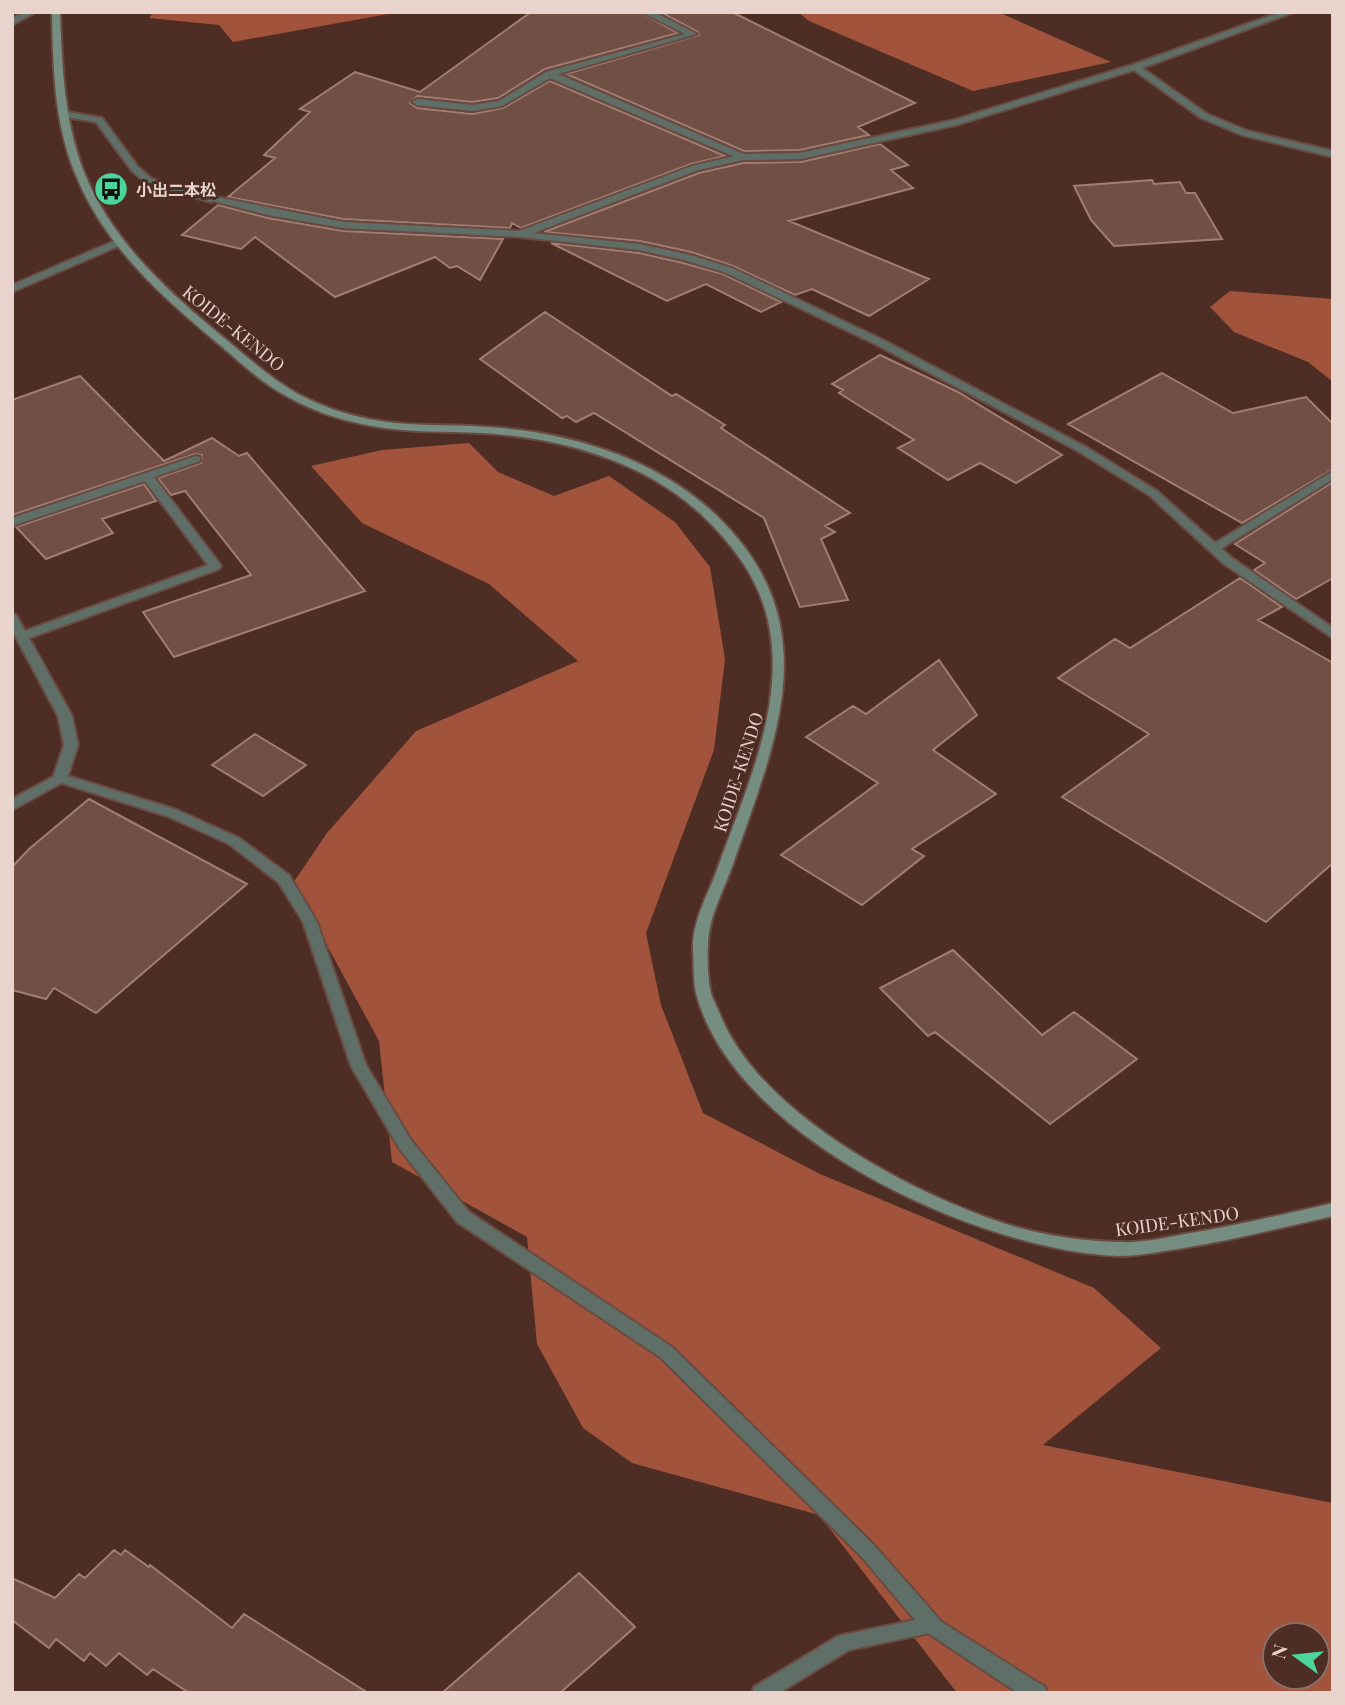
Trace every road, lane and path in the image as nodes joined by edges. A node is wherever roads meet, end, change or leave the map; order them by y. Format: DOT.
graph roads {
  1 [pos="32,12"];
  2 [pos="56,12"];
  3 [pos="646,12"];
  4 [pos="1290,12"];
  5 [pos="12,22"];
  6 [pos="1135,67"];
  7 [pos="549,74"];
  8 [pos="417,102"];
  9 [pos="62,114"];
  10 [pos="1333,154"];
  11 [pos="743,157"];
  12 [pos="520,234"];
  13 [pos="119,242"];
  14 [pos="12,289"];
  15 [pos="196,459"];
  16 [pos="1333,474"];
  17 [pos="147,476"];
  18 [pos="12,522"];
  19 [pos="1213,548"];
  20 [pos="12,618"];
  21 [pos="1333,634"];
  22 [pos="23,636"];
  23 [pos="60,778"];
  24 [pos="12,804"];
  25 [pos="1333,1209"];
  26 [pos="932,1625"];
  27 [pos="761,1693"];
  28 [pos="1038,1693"];
  1 -- 5 [label="street"];
  2 -- 9 [label="main road, KOIDE-KENDO"];
  3 -- 7 [label="street"];
  4 -- 6 [label="street"];
  6 -- 10 [label="street"];
  6 -- 11 [label="street"];
  7 -- 8 [label="street"];
  7 -- 11 [label="street"];
  9 -- 12 [label="street"];
  9 -- 13 [label="main road, KOIDE-KENDO"];
  11 -- 12 [label="street"];
  12 -- 19 [label="street"];
  13 -- 14 [label="street"];
  13 -- 25 [label="main road, KOIDE-KENDO"];
  15 -- 17 [label="street"];
  16 -- 19 [label="street"];
  17 -- 18 [label="street"];
  17 -- 22 [label="street"];
  19 -- 21 [label="street"];
  20 -- 22 [label="street"];
  22 -- 23 [label="street"];
  23 -- 24 [label="street"];
  23 -- 26 [label="street"];
  26 -- 27 [label="street"];
  26 -- 28 [label="street"];
}
